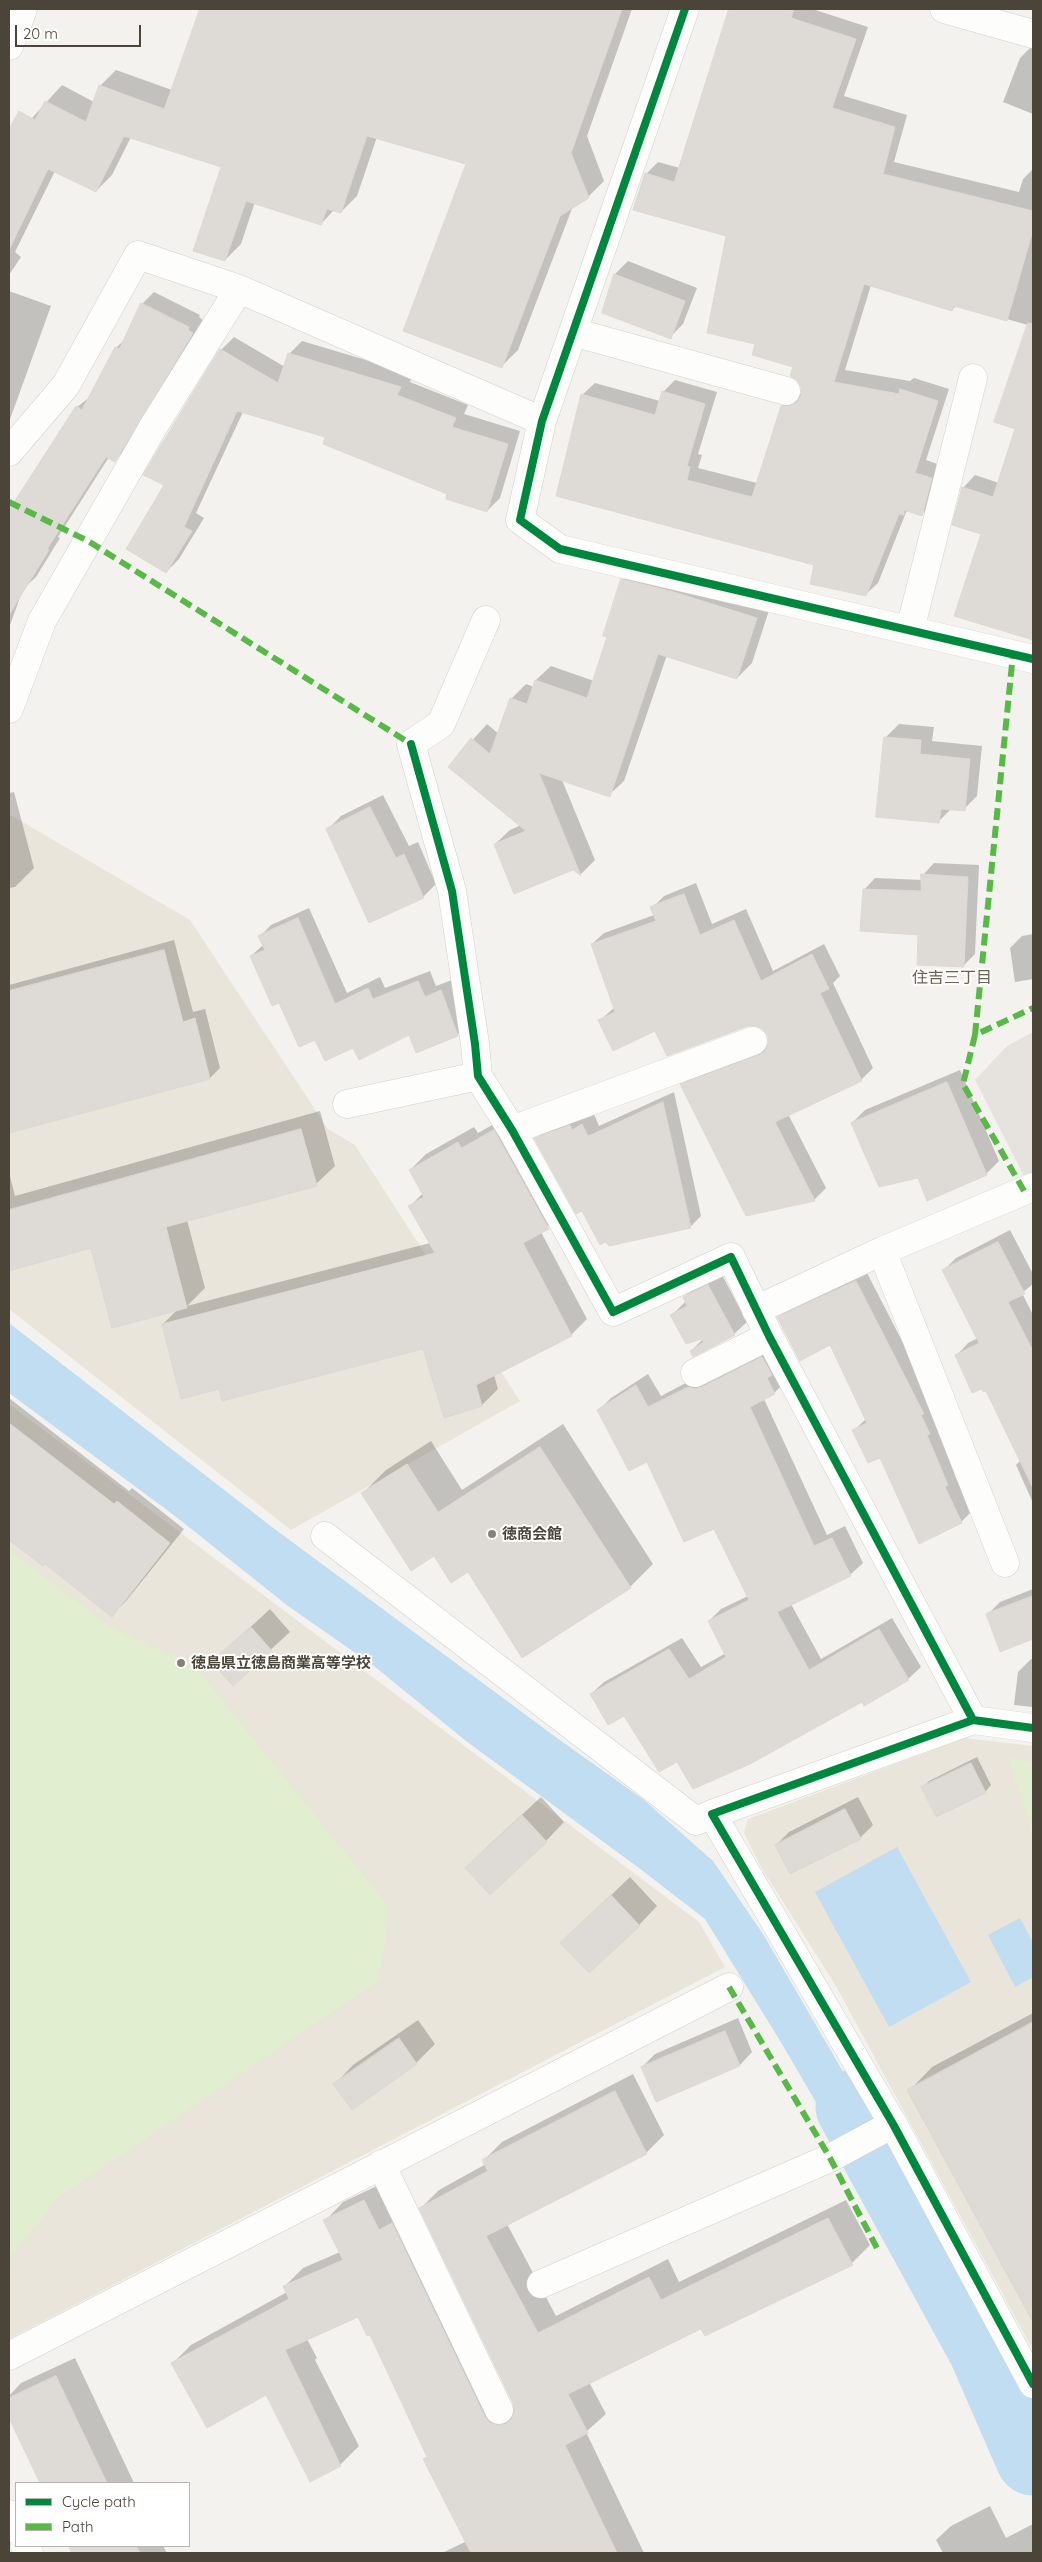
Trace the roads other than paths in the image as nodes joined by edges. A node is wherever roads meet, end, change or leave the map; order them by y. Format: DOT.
graph roads {
  1 [pos="23,9"];
  2 [pos="685,9"];
  3 [pos="944,9"];
  4 [pos="1033,34"];
  5 [pos="9,46"];
  6 [pos="239,289"];
  7 [pos="573,332"];
  8 [pos="974,378"];
  9 [pos="786,391"];
  10 [pos="542,421"];
  11 [pos="9,452"];
  12 [pos="486,620"];
  13 [pos="910,630"];
  14 [pos="1033,658"];
  15 [pos="9,709"];
  16 [pos="753,1041"];
  17 [pos="478,1076"];
  18 [pos="347,1104"];
  19 [pos="512,1130"];
  20 [pos="1033,1187"];
  21 [pos="882,1252"];
  22 [pos="756,1310"];
  23 [pos="769,1336"];
  24 [pos="695,1373"];
  25 [pos="325,1536"];
  26 [pos="1005,1563"];
  27 [pos="973,1720"];
  28 [pos="1033,1728"];
  29 [pos="712,1814"];
  30 [pos="729,1987"];
  31 [pos="887,2127"];
  32 [pos="381,2164"];
  33 [pos="541,2284"];
  34 [pos="9,2356"];
  35 [pos="1033,2384"];
  36 [pos="499,2410"];
  37 [pos="9,2514"];
  38 [pos="15,2527"];
  1 -- 5 [label="street"];
  2 -- 7 [label="street"];
  3 -- 4 [label="street"];
  6 -- 10 [label="street"];
  6 -- 11 [label="street"];
  6 -- 15 [label="street"];
  7 -- 9 [label="street"];
  7 -- 10 [label="street"];
  8 -- 13 [label="street"];
  10 -- 13 [label="street"];
  12 -- 17 [label="street"];
  13 -- 14 [label="street"];
  16 -- 19 [label="street"];
  17 -- 18 [label="street"];
  17 -- 19 [label="street"];
  19 -- 22 [label="street"];
  20 -- 21 [label="street"];
  21 -- 22 [label="street"];
  21 -- 26 [label="street"];
  22 -- 23 [label="street"];
  23 -- 24 [label="street"];
  23 -- 27 [label="street"];
  25 -- 29 [label="street"];
  27 -- 28 [label="street"];
  27 -- 29 [label="street"];
  29 -- 31 [label="street"];
  30 -- 32 [label="street"];
  31 -- 33 [label="street"];
  31 -- 35 [label="street"];
  32 -- 34 [label="street"];
  32 -- 36 [label="street"];
  37 -- 38 [label="street"];
}
